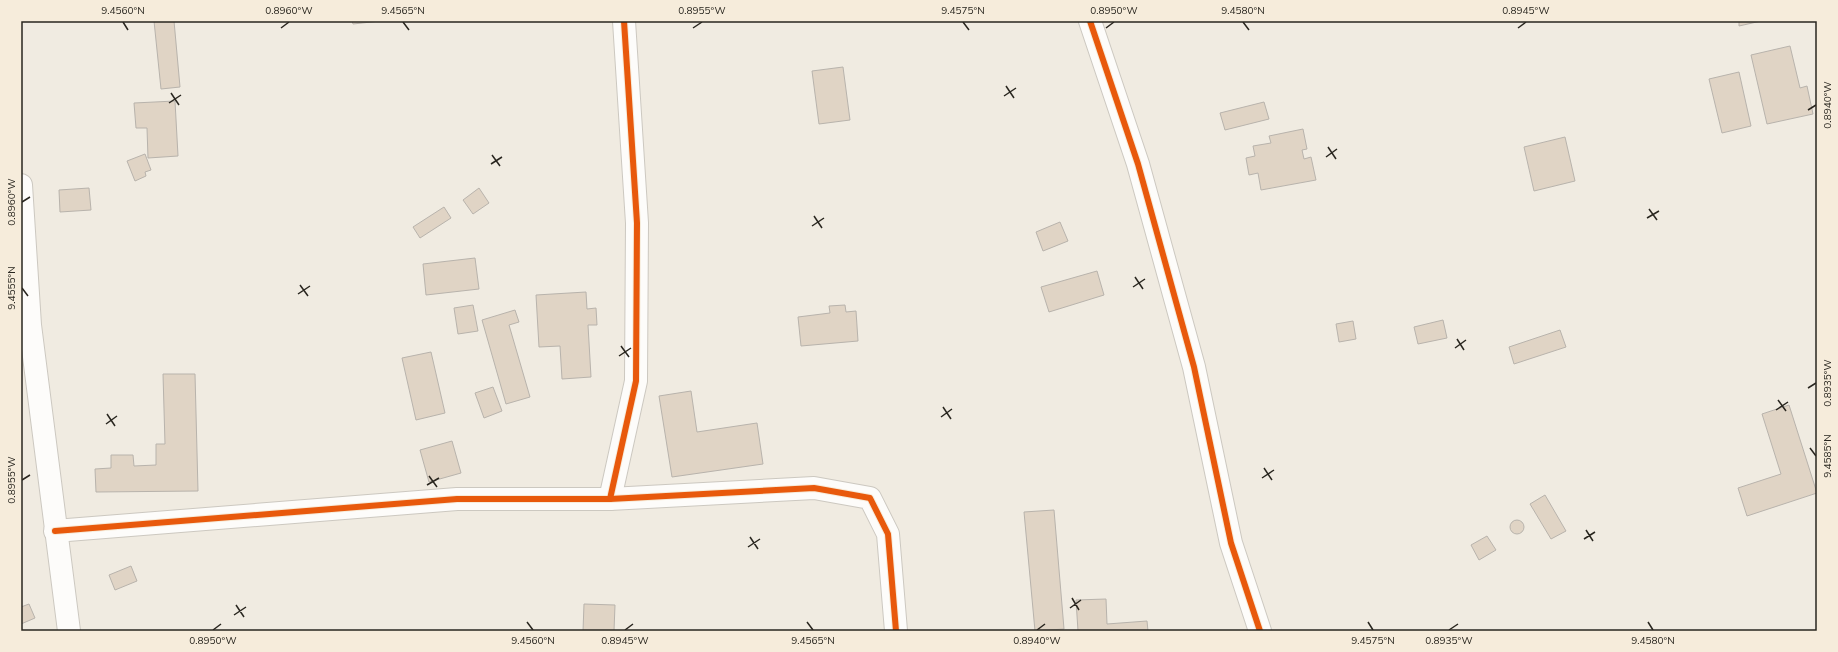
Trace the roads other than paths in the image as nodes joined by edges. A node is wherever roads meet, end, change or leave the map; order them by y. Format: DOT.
graph roads {
  1 [pos="624,21"];
  2 [pos="1090,21"];
  3 [pos="21,185"];
  4 [pos="610,499"];
  5 [pos="55,531"];
  6 [pos="69,631"];
  7 [pos="896,631"];
  8 [pos="1260,631"];
  1 -- 4 [label="street"];
  2 -- 8 [label="street"];
  3 -- 5 [label="street"];
  4 -- 5 [label="street"];
  4 -- 7 [label="street"];
  5 -- 6 [label="street"];
}
